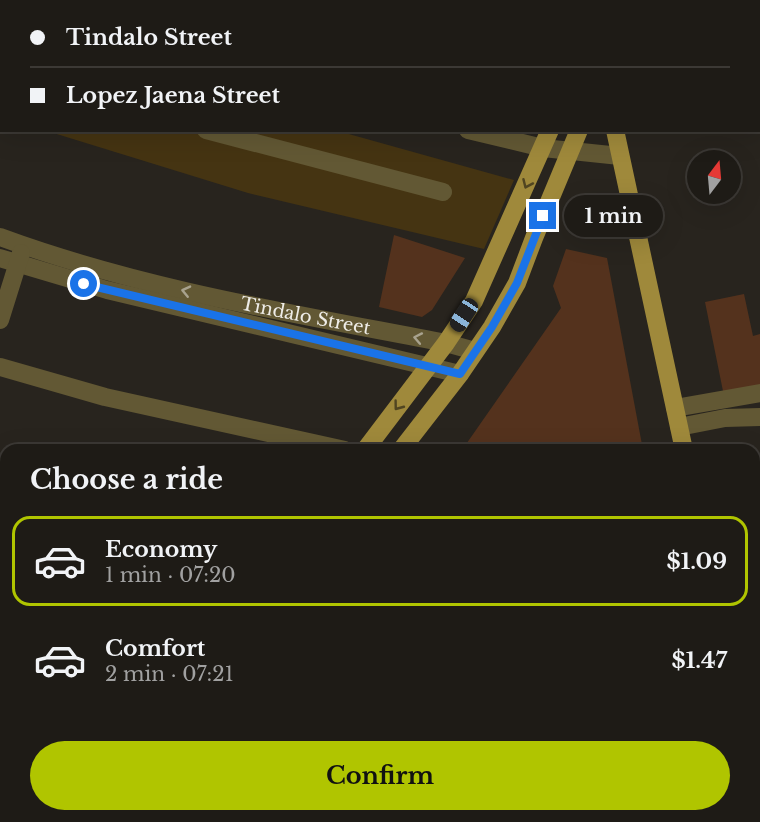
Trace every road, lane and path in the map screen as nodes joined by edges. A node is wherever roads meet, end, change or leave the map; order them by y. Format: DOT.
graph roads {
  1 [pos="221,132"];
  2 [pos="476,132"];
  3 [pos="549,132"];
  4 [pos="578,132"];
  5 [pos="251,136"];
  6 [pos="615,139"];
  7 [pos="543,148"];
  8 [pos="570,152"];
  9 [pos="442,192"];
  10 [pos="507,227"];
  11 [pos="0,237"];
  12 [pos="534,238"];
  13 [pos="23,245"];
  14 [pos="0,258"];
  15 [pos="18,265"];
  16 [pos="109,282"];
  17 [pos="220,308"];
  18 [pos="0,320"];
  19 [pos="446,343"];
  20 [pos="475,351"];
  21 [pos="429,365"];
  22 [pos="0,367"];
  23 [pos="460,374"];
  24 [pos="760,393"];
  25 [pos="675,408"];
  26 [pos="760,417"];
  27 [pos="679,427"];
  28 [pos="318,444"];
  29 [pos="370,444"];
  30 [pos="406,444"];
  31 [pos="683,444"];
  1 -- 5 [label="street"];
  2 -- 7 [label="street"];
  3 -- 7 [label="main road"];
  4 -- 8 [label="main road"];
  5 -- 9 [label="street"];
  6 -- 8 [label="street"];
  6 -- 25 [label="main road"];
  7 -- 8 [label="street"];
  7 -- 10 [label="main road, one-way"];
  8 -- 12 [label="main road"];
  10 -- 12 [label="main road"];
  10 -- 19 [label="main road"];
  11 -- 13 [label="street, Tindalo Street"];
  12 -- 20 [label="main road"];
  13 -- 15 [label="street"];
  13 -- 16 [label="street, Tindalo Street"];
  14 -- 15 [label="street, Tindalo Street"];
  15 -- 16 [label="street, Tindalo Street"];
  15 -- 18 [label="street"];
  16 -- 17 [label="street, Tindalo Street"];
  19 -- 17 [label="street, Tindalo Street, one-way"];
  17 -- 21 [label="street, Tindalo Street"];
  19 -- 20 [label="street, Tindalo Street"];
  19 -- 21 [label="main road"];
  20 -- 23 [label="main road"];
  21 -- 23 [label="street, Tindalo Street"];
  21 -- 29 [label="main road, one-way"];
  22 -- 28 [label="street"];
  23 -- 30 [label="main road"];
  24 -- 25 [label="street"];
  25 -- 27 [label="main road"];
  26 -- 27 [label="street"];
  27 -- 31 [label="main road"];
}
